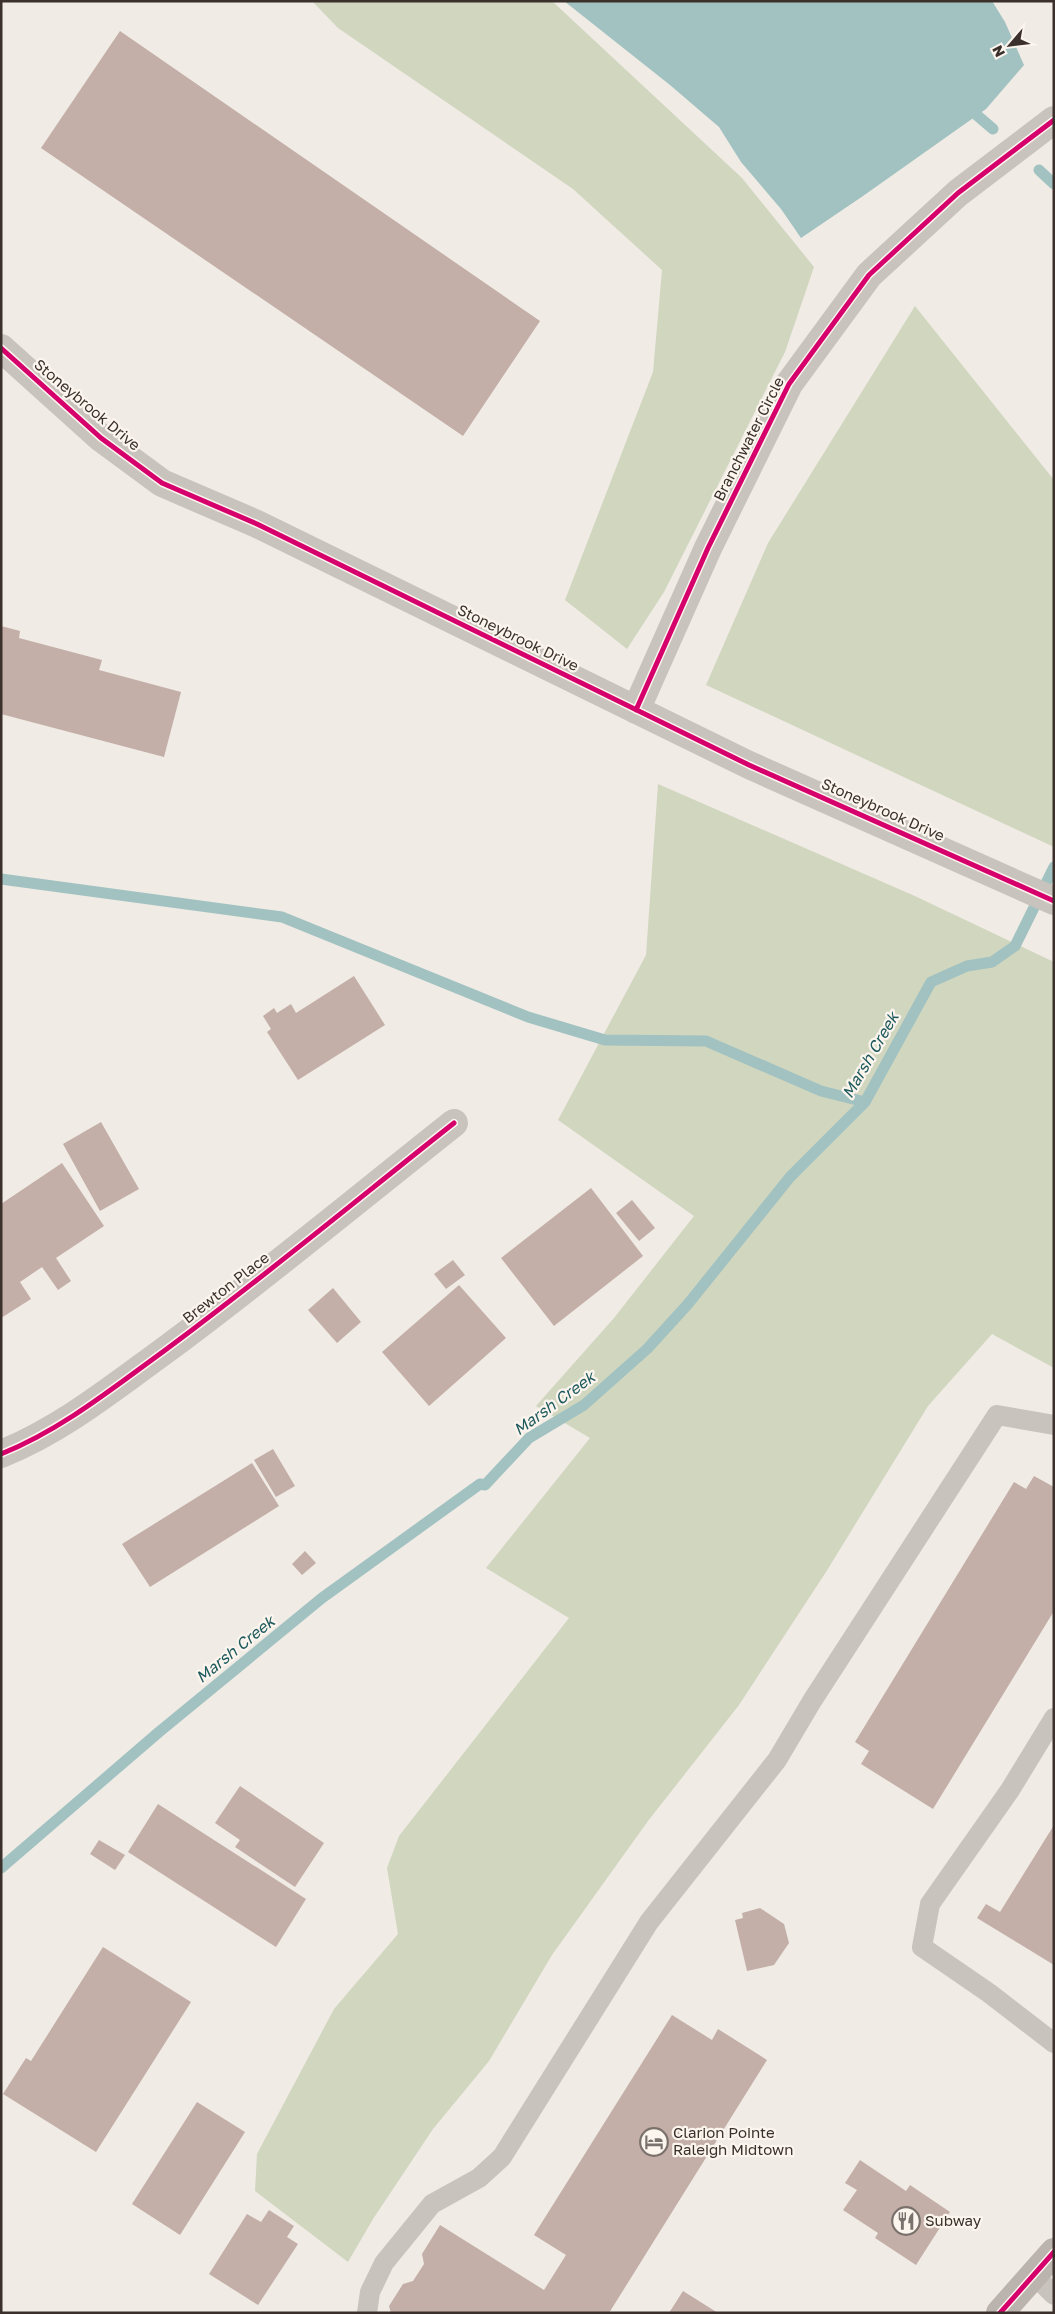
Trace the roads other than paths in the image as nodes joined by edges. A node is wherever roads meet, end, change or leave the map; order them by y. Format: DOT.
graph roads {
  1 [pos="1054,120"];
  2 [pos="1,348"];
  3 [pos="636,710"];
  4 [pos="1054,901"];
  5 [pos="454,1124"];
  6 [pos="1054,1426"];
  7 [pos="1,1454"];
  8 [pos="1054,1718"];
  9 [pos="1054,2043"];
  10 [pos="1054,2252"];
  11 [pos="1034,2275"];
  12 [pos="1054,2295"];
  13 [pos="367,2313"];
  14 [pos="1000,2313"];
  1 -- 3 [label="street, Branchwater Circle"];
  2 -- 3 [label="street, Stoneybrook Drive"];
  3 -- 4 [label="street, Stoneybrook Drive"];
  5 -- 7 [label="street, Brewton Place"];
  6 -- 13 [label="lane"];
  8 -- 9 [label="lane"];
  10 -- 11 [label="main road"];
  11 -- 12 [label="lane"];
  11 -- 14 [label="main road"];
}
